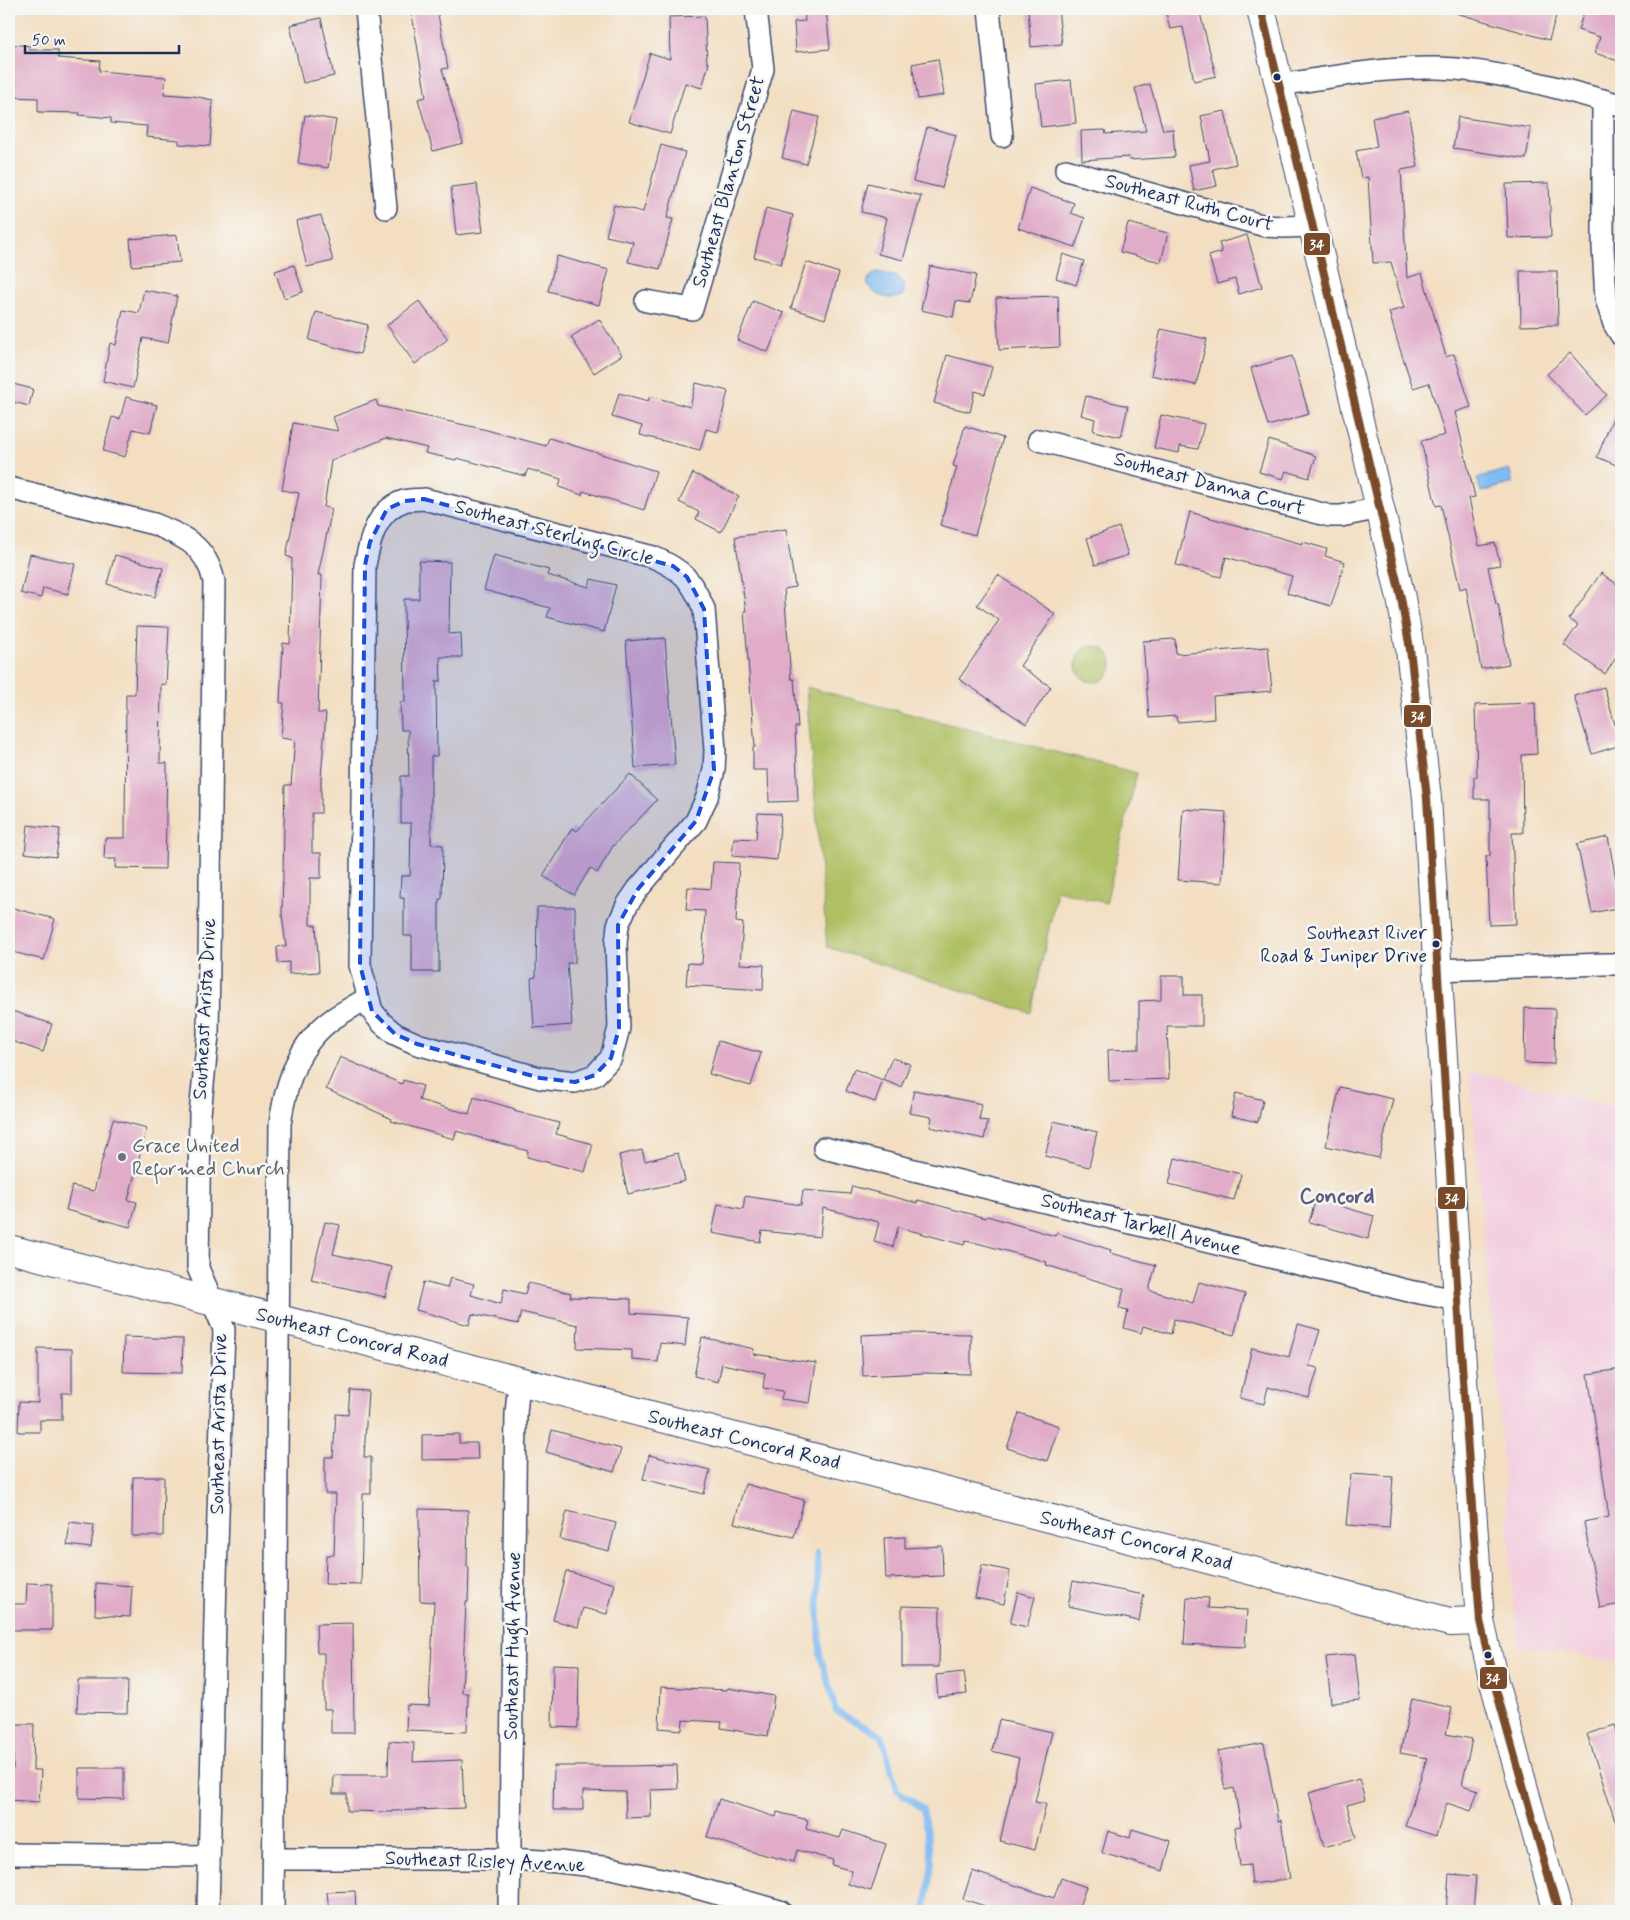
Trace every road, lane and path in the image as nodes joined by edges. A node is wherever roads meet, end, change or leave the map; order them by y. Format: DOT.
graph roads {
  1 [pos="366,9"];
  2 [pos="756,9"];
  3 [pos="989,9"];
  4 [pos="1260,9"];
  5 [pos="1279,85"];
  6 [pos="1612,103"];
  7 [pos="1002,136"];
  8 [pos="1066,170"];
  9 [pos="386,208"];
  10 [pos="1313,226"];
  11 [pos="646,300"];
  12 [pos="1621,335"];
  13 [pos="1039,440"];
  14 [pos="9,488"];
  15 [pos="1380,508"];
  16 [pos="1621,964"];
  17 [pos="1437,970"];
  18 [pos="367,998"];
  19 [pos="824,1148"];
  20 [pos="9,1250"];
  21 [pos="1458,1300"];
  22 [pos="212,1303"];
  23 [pos="279,1319"];
  24 [pos="519,1381"];
  25 [pos="1480,1622"];
  26 [pos="9,1854"];
  27 [pos="209,1856"];
  28 [pos="274,1859"];
  29 [pos="510,1859"];
  30 [pos="208,1911"];
  31 [pos="273,1911"];
  32 [pos="509,1911"];
  33 [pos="780,1911"];
  34 [pos="1558,1911"];
  1 -- 9 [label="street"];
  2 -- 11 [label="street, Southeast Blanton Street"];
  3 -- 7 [label="street"];
  4 -- 5 [label="street"];
  5 -- 6 [label="street"];
  5 -- 10 [label="street"];
  6 -- 12 [label="street"];
  8 -- 10 [label="street, Southeast Ruth Court"];
  10 -- 15 [label="street"];
  13 -- 15 [label="street, Southeast Danna Court"];
  14 -- 22 [label="street, Southeast Arista Drive"];
  15 -- 17 [label="street"];
  16 -- 17 [label="street"];
  17 -- 21 [label="street"];
  18 -- 18 [label="street, Southeast Sterling Circle"];
  18 -- 23 [label="street"];
  19 -- 21 [label="street, Southeast Tarbell Avenue"];
  20 -- 22 [label="street, Southeast Concord Road"];
  21 -- 25 [label="street"];
  22 -- 23 [label="street, Southeast Concord Road"];
  22 -- 27 [label="street, Southeast Arista Drive"];
  23 -- 24 [label="street, Southeast Concord Road"];
  23 -- 28 [label="street"];
  24 -- 25 [label="street, Southeast Concord Road"];
  24 -- 29 [label="street, Southeast Hugh Avenue"];
  25 -- 34 [label="street"];
  26 -- 27 [label="street"];
  27 -- 30 [label="street, Southeast Arista Drive"];
  28 -- 29 [label="street, Southeast Risley Avenue"];
  28 -- 31 [label="street"];
  29 -- 32 [label="street, Southeast Hugh Avenue"];
  29 -- 33 [label="street, Southeast Risley Avenue"];
}
